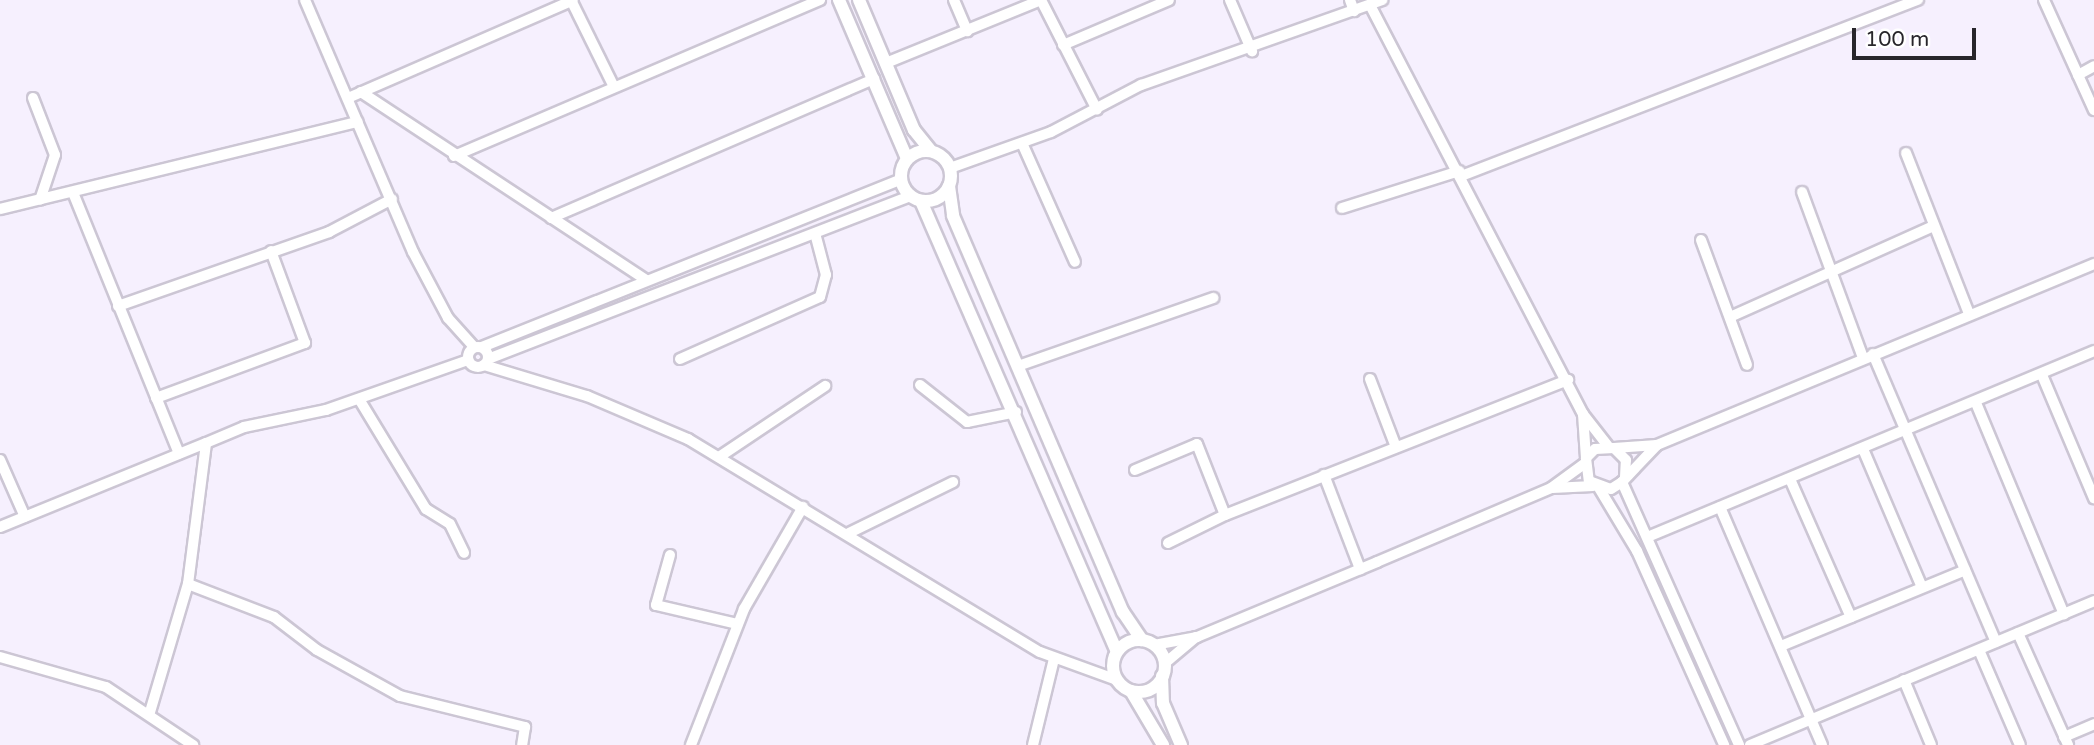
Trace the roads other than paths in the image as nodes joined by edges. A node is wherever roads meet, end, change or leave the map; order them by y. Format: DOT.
graph roads {
  1 [pos="305,0"];
  2 [pos="571,0"];
  3 [pos="820,0"];
  4 [pos="839,0"];
  5 [pos="859,0"];
  6 [pos="954,0"];
  7 [pos="1041,0"];
  8 [pos="1169,0"];
  9 [pos="1230,0"];
  10 [pos="1350,0"];
  11 [pos="1382,0"];
  12 [pos="1917,0"];
  13 [pos="2044,0"];
  14 [pos="1370,5"];
  15 [pos="1354,11"];
  16 [pos="967,31"];
  17 [pos="1063,45"];
  18 [pos="1252,51"];
  19 [pos="886,62"];
  20 [pos="2094,66"];
  21 [pos="2078,75"];
  22 [pos="874,79"];
  23 [pos="613,85"];
  24 [pos="361,92"];
  25 [pos="33,98"];
  26 [pos="348,98"];
  27 [pos="1097,110"];
  28 [pos="2094,110"];
  29 [pos="358,122"];
  30 [pos="1022,143"];
  31 [pos="930,151"];
  32 [pos="1906,153"];
  33 [pos="454,156"];
  34 [pos="907,159"];
  35 [pos="950,168"];
  36 [pos="1460,174"];
  37 [pos="901,179"];
  38 [pos="949,187"];
  39 [pos="1802,192"];
  40 [pos="74,195"];
  41 [pos="916,198"];
  42 [pos="392,199"];
  43 [pos="40,201"];
  44 [pos="1342,208"];
  45 [pos="0,209"];
  46 [pos="551,218"];
  47 [pos="1933,226"];
  48 [pos="815,233"];
  49 [pos="1701,240"];
  50 [pos="271,251"];
  51 [pos="2094,257"];
  52 [pos="1075,262"];
  53 [pos="2094,264"];
  54 [pos="2082,267"];
  55 [pos="1831,272"];
  56 [pos="645,279"];
  57 [pos="1213,298"];
  58 [pos="118,306"];
  59 [pos="1969,314"];
  60 [pos="1730,317"];
  61 [pos="478,347"];
  62 [pos="2094,351"];
  63 [pos="1868,356"];
  64 [pos="680,359"];
  65 [pos="468,360"];
  66 [pos="486,362"];
  67 [pos="1746,365"];
  68 [pos="1018,366"];
  69 [pos="2042,375"];
  70 [pos="1370,379"];
  71 [pos="1568,380"];
  72 [pos="920,385"];
  73 [pos="825,386"];
  74 [pos="156,398"];
  75 [pos="359,399"];
  76 [pos="1976,403"];
  77 [pos="1016,412"];
  78 [pos="1583,414"];
  79 [pos="1906,432"];
  80 [pos="206,443"];
  81 [pos="1657,445"];
  82 [pos="1396,447"];
  83 [pos="1611,447"];
  84 [pos="1863,449"];
  85 [pos="179,453"];
  86 [pos="719,457"];
  87 [pos="0,460"];
  88 [pos="1585,461"];
  89 [pos="1135,470"];
  90 [pos="1324,475"];
  91 [pos="1790,479"];
  92 [pos="1623,480"];
  93 [pos="953,482"];
  94 [pos="1596,487"];
  95 [pos="1551,488"];
  96 [pos="2094,498"];
  97 [pos="803,507"];
  98 [pos="1720,507"];
  99 [pos="1225,515"];
  100 [pos="25,517"];
  101 [pos="0,527"];
  102 [pos="849,533"];
  103 [pos="1650,536"];
  104 [pos="1168,543"];
  105 [pos="464,553"];
  106 [pos="670,555"];
  107 [pos="1360,569"];
  108 [pos="1965,570"];
  109 [pos="188,584"];
  110 [pos="1922,587"];
  111 [pos="2093,604"];
  112 [pos="2064,614"];
  113 [pos="1851,617"];
  114 [pos="737,624"];
  115 [pos="2018,633"];
  116 [pos="1197,637"];
  117 [pos="1148,642"];
  118 [pos="1996,642"];
  119 [pos="1781,646"];
  120 [pos="1979,650"];
  121 [pos="1117,651"];
  122 [pos="0,657"];
  123 [pos="1054,659"];
  124 [pos="1163,670"];
  125 [pos="1117,680"];
  126 [pos="1904,680"];
  127 [pos="1131,691"];
  128 [pos="150,712"];
  129 [pos="1812,719"];
  130 [pos="2094,724"];
  131 [pos="2066,741"];
  132 [pos="193,745"];
  133 [pos="522,745"];
  134 [pos="691,745"];
  135 [pos="1033,745"];
  136 [pos="1163,745"];
  137 [pos="1181,745"];
  138 [pos="1724,745"];
  139 [pos="1739,745"];
  140 [pos="1750,745"];
  141 [pos="1822,745"];
  142 [pos="1931,745"];
  143 [pos="2020,745"];
  1 -- 26 [label="street"];
  2 -- 23 [label="street"];
  2 -- 24 [label="street"];
  3 -- 23 [label="street"];
  4 -- 22 [label="main road"];
  5 -- 19 [label="main road"];
  6 -- 16 [label="street"];
  7 -- 16 [label="street"];
  7 -- 17 [label="street"];
  8 -- 17 [label="street"];
  9 -- 18 [label="street"];
  10 -- 15 [label="street"];
  11 -- 14 [label="street"];
  12 -- 36 [label="street"];
  13 -- 21 [label="street"];
  14 -- 15 [label="street"];
  14 -- 36 [label="street"];
  15 -- 18 [label="street"];
  16 -- 19 [label="street"];
  17 -- 27 [label="street"];
  18 -- 27 [label="street"];
  19 -- 31 [label="main road"];
  20 -- 21 [label="street"];
  21 -- 28 [label="street"];
  22 -- 34 [label="main road"];
  22 -- 46 [label="street"];
  23 -- 33 [label="street"];
  24 -- 26 [label="street"];
  24 -- 33 [label="street"];
  25 -- 43 [label="street"];
  26 -- 29 [label="street"];
  27 -- 30 [label="street"];
  29 -- 40 [label="street"];
  29 -- 42 [label="street"];
  30 -- 35 [label="street"];
  30 -- 52 [label="street"];
  31 -- 34 [label="main road"];
  31 -- 35 [label="main road"];
  32 -- 47 [label="street"];
  33 -- 46 [label="street"];
  34 -- 37 [label="main road"];
  35 -- 38 [label="main road"];
  36 -- 44 [label="street"];
  36 -- 71 [label="street"];
  37 -- 41 [label="main road"];
  37 -- 56 [label="street"];
  38 -- 41 [label="main road"];
  38 -- 68 [label="main road"];
  39 -- 55 [label="street"];
  40 -- 43 [label="street"];
  40 -- 58 [label="street"];
  41 -- 48 [label="street"];
  41 -- 77 [label="main road"];
  42 -- 50 [label="street"];
  42 -- 61 [label="street"];
  43 -- 45 [label="street"];
  46 -- 56 [label="street"];
  47 -- 55 [label="street"];
  47 -- 59 [label="street"];
  48 -- 64 [label="street"];
  48 -- 66 [label="street"];
  49 -- 60 [label="street"];
  50 -- 58 [label="street"];
  50 -- 74 [label="street"];
  51 -- 54 [label="street"];
  53 -- 54 [label="street"];
  54 -- 59 [label="street"];
  55 -- 60 [label="street"];
  55 -- 63 [label="street"];
  56 -- 61 [label="street"];
  57 -- 68 [label="street"];
  58 -- 74 [label="street"];
  59 -- 63 [label="street"];
  60 -- 67 [label="street"];
  61 -- 65 [label="street"];
  61 -- 66 [label="street"];
  62 -- 69 [label="street"];
  63 -- 79 [label="street"];
  63 -- 81 [label="street"];
  65 -- 66 [label="street"];
  65 -- 75 [label="street"];
  66 -- 86 [label="street"];
  68 -- 117 [label="main road"];
  69 -- 76 [label="street"];
  69 -- 96 [label="street"];
  70 -- 82 [label="street"];
  71 -- 78 [label="street"];
  71 -- 82 [label="street"];
  72 -- 77 [label="street"];
  73 -- 86 [label="street"];
  74 -- 85 [label="street"];
  75 -- 80 [label="street"];
  75 -- 105 [label="street"];
  76 -- 79 [label="street"];
  76 -- 112 [label="street"];
  77 -- 121 [label="main road"];
  78 -- 83 [label="street"];
  78 -- 88 [label="street"];
  79 -- 84 [label="street"];
  79 -- 108 [label="street"];
  80 -- 85 [label="street"];
  80 -- 109 [label="street"];
  81 -- 83 [label="street"];
  81 -- 92 [label="street"];
  82 -- 90 [label="street"];
  83 -- 88 [label="street"];
  83 -- 92 [label="street"];
  84 -- 91 [label="street"];
  84 -- 110 [label="street"];
  85 -- 100 [label="street"];
  86 -- 97 [label="street"];
  87 -- 100 [label="street"];
  88 -- 94 [label="street"];
  88 -- 95 [label="street"];
  89 -- 99 [label="street"];
  90 -- 99 [label="street"];
  90 -- 107 [label="street"];
  91 -- 98 [label="street"];
  91 -- 113 [label="street"];
  92 -- 94 [label="street"];
  92 -- 103 [label="street"];
  93 -- 102 [label="street"];
  94 -- 95 [label="street"];
  94 -- 138 [label="street"];
  95 -- 107 [label="street"];
  97 -- 102 [label="street"];
  97 -- 114 [label="street"];
  98 -- 103 [label="street"];
  98 -- 119 [label="street"];
  99 -- 104 [label="street"];
  100 -- 101 [label="street"];
  102 -- 123 [label="street"];
  103 -- 139 [label="street"];
  106 -- 114 [label="street"];
  107 -- 116 [label="street"];
  108 -- 110 [label="street"];
  108 -- 118 [label="street"];
  109 -- 128 [label="street"];
  109 -- 133 [label="street"];
  110 -- 113 [label="street"];
  111 -- 112 [label="street"];
  112 -- 115 [label="street"];
  113 -- 119 [label="street"];
  114 -- 134 [label="street"];
  115 -- 118 [label="street"];
  115 -- 131 [label="street"];
  116 -- 117 [label="street"];
  116 -- 124 [label="street"];
  117 -- 121 [label="main road"];
  117 -- 124 [label="main road"];
  118 -- 120 [label="street"];
  119 -- 129 [label="street"];
  120 -- 126 [label="street"];
  120 -- 143 [label="street"];
  121 -- 125 [label="main road"];
  122 -- 128 [label="street"];
  123 -- 125 [label="street"];
  123 -- 135 [label="street"];
  124 -- 127 [label="main road"];
  124 -- 137 [label="main road"];
  125 -- 127 [label="main road"];
  126 -- 129 [label="street"];
  126 -- 142 [label="street"];
  127 -- 136 [label="main road"];
  128 -- 132 [label="street"];
  129 -- 140 [label="street"];
  129 -- 141 [label="street"];
  130 -- 131 [label="street"];
}
